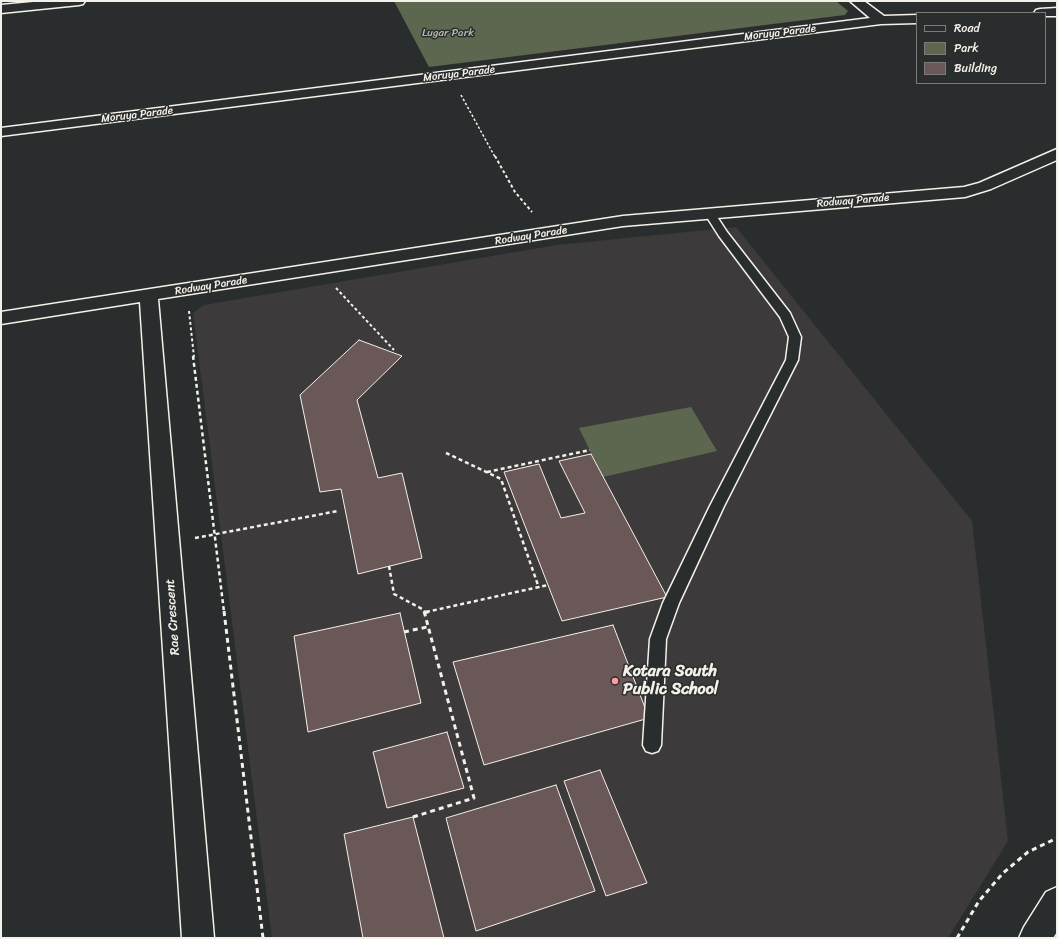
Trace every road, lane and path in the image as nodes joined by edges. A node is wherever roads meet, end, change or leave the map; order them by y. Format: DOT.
graph roads {
  1 [pos="79,1"];
  2 [pos="856,1"];
  3 [pos="1,9"];
  4 [pos="1057,12"];
  5 [pos="1046,13"];
  6 [pos="916,19"];
  7 [pos="882,20"];
  8 [pos="449,75"];
  9 [pos="1,132"];
  10 [pos="1054,159"];
  11 [pos="710,214"];
  12 [pos="548,233"];
  13 [pos="333,285"];
  14 [pos="149,295"];
  15 [pos="188,305"];
  16 [pos="1,318"];
  17 [pos="394,350"];
  18 [pos="590,450"];
  19 [pos="446,453"];
  20 [pos="486,472"];
  21 [pos="338,511"];
  22 [pos="214,535"];
  23 [pos="192,539"];
  24 [pos="390,566"];
  25 [pos="548,585"];
  26 [pos="539,588"];
  27 [pos="424,613"];
  28 [pos="427,627"];
  29 [pos="404,632"];
  30 [pos="652,745"];
  31 [pos="413,817"];
  32 [pos="1057,838"];
  33 [pos="1057,903"];
  34 [pos="198,938"];
  35 [pos="263,938"];
  36 [pos="957,938"];
  37 [pos="1035,938"];
  1 -- 3 [label="street"];
  2 -- 7 [label="street"];
  4 -- 5 [label="street"];
  6 -- 7 [label="street, Moruya Parade"];
  7 -- 8 [label="street, Moruya Parade"];
  8 -- 9 [label="street, Moruya Parade"];
  8 -- 12 [label="path"];
  10 -- 11 [label="street, Rodway Parade"];
  11 -- 12 [label="street, Rodway Parade"];
  11 -- 30 [label="lane"];
  12 -- 14 [label="street, Rodway Parade"];
  13 -- 17 [label="path"];
  14 -- 16 [label="street, Rodway Parade"];
  14 -- 34 [label="street, Rae Crescent"];
  15 -- 22 [label="path"];
  18 -- 20 [label="path"];
  19 -- 20 [label="path"];
  20 -- 26 [label="path"];
  21 -- 22 [label="path"];
  22 -- 23 [label="path"];
  22 -- 35 [label="path"];
  24 -- 27 [label="path"];
  25 -- 26 [label="path"];
  26 -- 27 [label="path"];
  27 -- 28 [label="path"];
  28 -- 29 [label="path"];
  28 -- 31 [label="path"];
  32 -- 36 [label="path"];
  33 -- 37 [label="street"];
}
